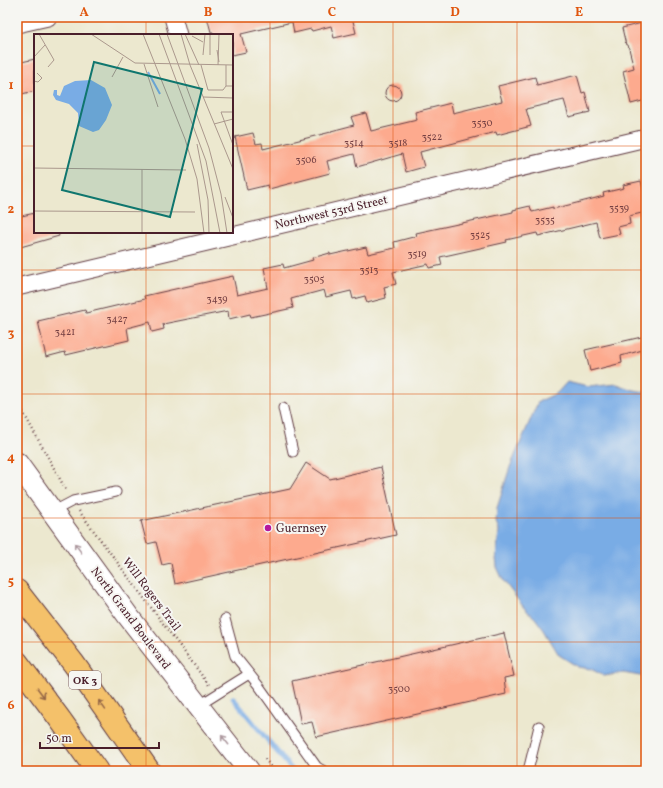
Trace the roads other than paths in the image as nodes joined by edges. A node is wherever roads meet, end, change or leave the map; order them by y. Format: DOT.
graph roads {
  1 [pos="48,17"];
  2 [pos="173,17"];
  3 [pos="17,24"];
  4 [pos="178,34"];
  5 [pos="646,138"];
  6 [pos="231,234"];
  7 [pos="17,287"];
  8 [pos="283,408"];
  9 [pos="293,452"];
  10 [pos="17,463"];
  11 [pos="116,492"];
  12 [pos="52,512"];
  13 [pos="17,591"];
  14 [pos="225,619"];
  15 [pos="17,662"];
  16 [pos="249,674"];
  17 [pos="198,706"];
  18 [pos="538,726"];
  19 [pos="97,771"];
  20 [pos="149,771"];
  21 [pos="249,771"];
  22 [pos="324,771"];
  23 [pos="528,771"];
  1 -- 3 [label="street"];
  2 -- 4 [label="street"];
  5 -- 6 [label="street, Northwest 53rd Street"];
  6 -- 7 [label="street, Northwest 53rd Street"];
  8 -- 9 [label="lane"];
  10 -- 12 [label="street, North Grand Boulevard"];
  11 -- 12 [label="lane"];
  17 -- 12 [label="street, North Grand Boulevard, one-way"];
  20 -- 13 [label="highway, OK 3, one-way"];
  14 -- 16 [label="lane"];
  15 -- 19 [label="highway, one-way"];
  16 -- 17 [label="lane"];
  16 -- 22 [label="lane"];
  21 -- 17 [label="street, North Grand Boulevard, one-way"];
  18 -- 23 [label="lane"];
}
